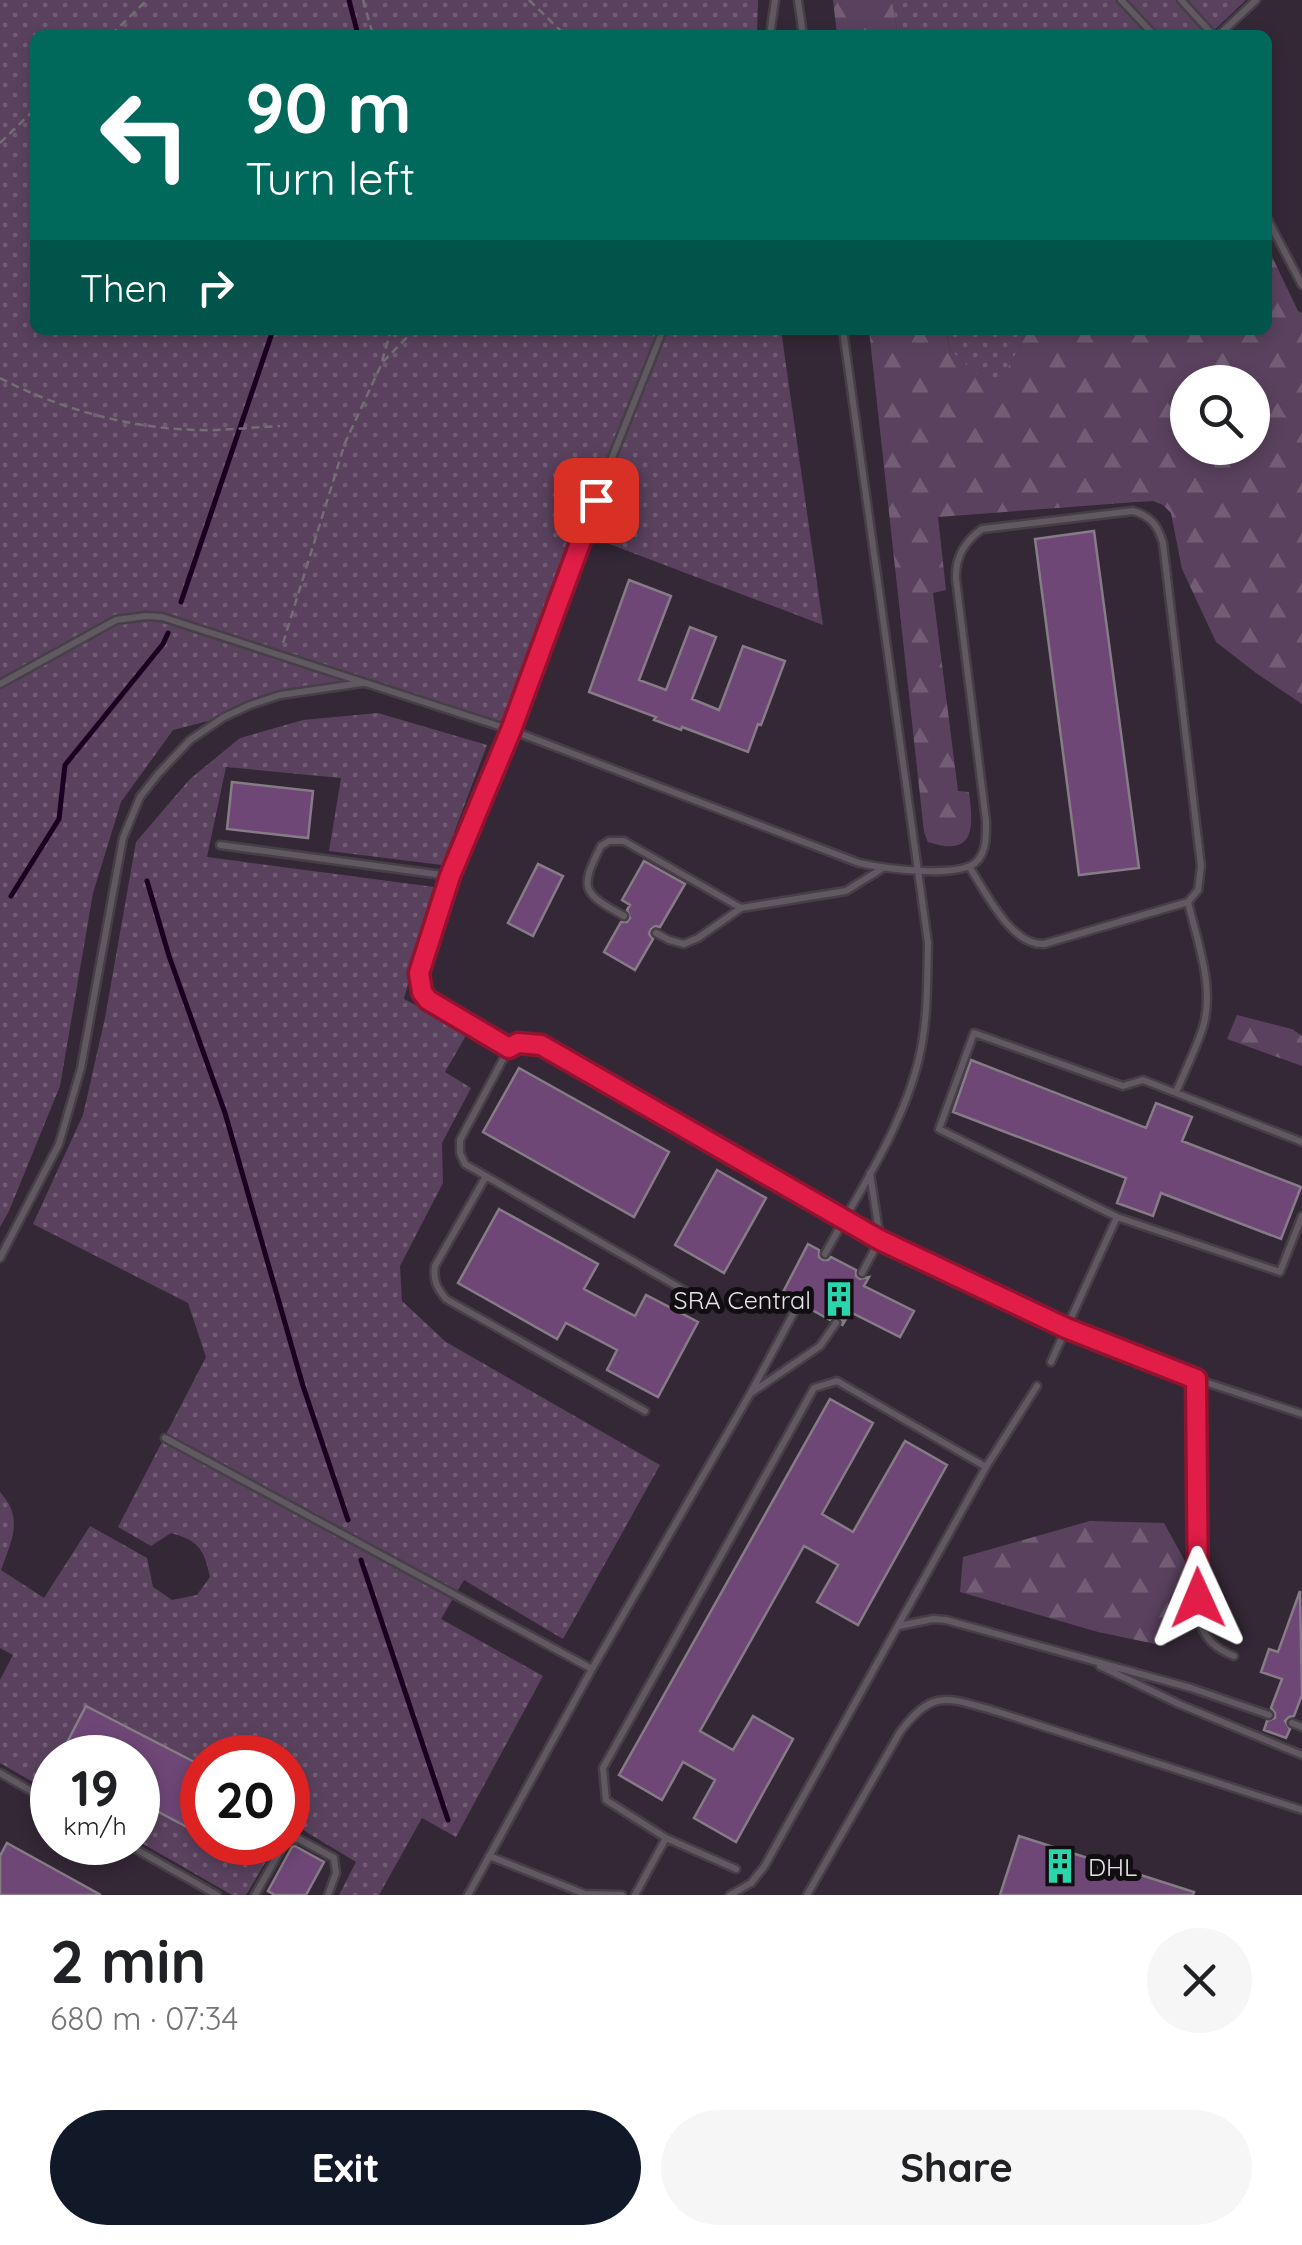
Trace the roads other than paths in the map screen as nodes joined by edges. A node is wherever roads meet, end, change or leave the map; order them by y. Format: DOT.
graph roads {
  1 [pos="775,0"];
  2 [pos="798,0"];
  3 [pos="1121,0"];
  4 [pos="1181,0"];
  5 [pos="1256,0"];
  6 [pos="771,30"];
  7 [pos="802,30"];
  8 [pos="1149,30"];
  9 [pos="1211,30"];
  10 [pos="1222,30"];
  11 [pos="1272,228"];
  12 [pos="1302,285"];
  13 [pos="661,335"];
  14 [pos="845,335"];
  15 [pos="363,683"];
  16 [pos="0,684"];
  17 [pos="511,730"];
  18 [pos="220,844"];
  19 [pos="882,868"];
  20 [pos="970,868"];
  21 [pos="918,872"];
  22 [pos="450,876"];
  23 [pos="1188,902"];
  24 [pos="742,908"];
  25 [pos="624,916"];
  26 [pos="656,933"];
  27 [pos="509,1048"];
  28 [pos="1176,1092"];
  29 [pos="1302,1142"];
  30 [pos="870,1172"];
  31 [pos="486,1178"];
  32 [pos="1302,1216"];
  33 [pos="1117,1217"];
  34 [pos="844,1218"];
  35 [pos="880,1240"];
  36 [pos="825,1254"];
  37 [pos="0,1258"];
  38 [pos="862,1273"];
  39 [pos="706,1303"];
  40 [pos="799,1303"];
  41 [pos="836,1323"];
  42 [pos="1066,1328"];
  43 [pos="1051,1362"];
  44 [pos="1196,1379"];
  45 [pos="1037,1386"];
  46 [pos="750,1394"];
  47 [pos="645,1411"];
  48 [pos="1302,1414"];
  49 [pos="165,1438"];
  50 [pos="986,1466"];
  51 [pos="898,1626"];
  52 [pos="1234,1656"];
  53 [pos="1085,1660"];
  54 [pos="592,1670"];
  55 [pos="1269,1715"];
  56 [pos="1292,1723"];
  57 [pos="1302,1727"];
  58 [pos="1302,1755"];
  59 [pos="0,1773"];
  60 [pos="30,1790"];
  61 [pos="1302,1810"];
  62 [pos="666,1838"];
  63 [pos="310,1845"];
  64 [pos="489,1856"];
  65 [pos="160,1864"];
  66 [pos="272,1865"];
  67 [pos="736,1869"];
  68 [pos="206,1892"];
  69 [pos="217,1895"];
  70 [pos="255,1895"];
  71 [pos="328,1895"];
  72 [pos="468,1895"];
  73 [pos="622,1895"];
  74 [pos="635,1895"];
  75 [pos="730,1895"];
  76 [pos="807,1895"];
  1 -- 6 [label="lane"];
  2 -- 7 [label="lane"];
  3 -- 8 [label="lane"];
  4 -- 9 [label="lane"];
  5 -- 10 [label="lane"];
  11 -- 12 [label="lane"];
  13 -- 17 [label="lane"];
  14 -- 21 [label="lane"];
  15 -- 16 [label="lane"];
  15 -- 17 [label="lane"];
  15 -- 37 [label="lane"];
  17 -- 19 [label="lane"];
  17 -- 22 [label="lane"];
  18 -- 22 [label="lane"];
  19 -- 21 [label="lane"];
  19 -- 24 [label="lane"];
  20 -- 21 [label="lane"];
  20 -- 23 [label="lane"];
  20 -- 23 [label="lane"];
  21 -- 30 [label="lane"];
  22 -- 27 [label="lane"];
  23 -- 28 [label="lane"];
  24 -- 25 [label="lane"];
  24 -- 26 [label="lane"];
  27 -- 31 [label="lane"];
  27 -- 34 [label="lane"];
  28 -- 29 [label="lane"];
  28 -- 33 [label="lane"];
  30 -- 34 [label="lane"];
  30 -- 35 [label="lane"];
  31 -- 39 [label="lane"];
  31 -- 47 [label="lane"];
  32 -- 33 [label="lane"];
  33 -- 42 [label="lane"];
  34 -- 35 [label="lane"];
  34 -- 36 [label="lane"];
  35 -- 38 [label="lane"];
  35 -- 42 [label="lane"];
  40 -- 46 [label="lane"];
  41 -- 46 [label="lane"];
  42 -- 43 [label="lane"];
  42 -- 44 [label="lane"];
  44 -- 48 [label="lane"];
  44 -- 52 [label="lane"];
  45 -- 50 [label="lane"];
  46 -- 54 [label="lane"];
  49 -- 54 [label="lane"];
  50 -- 51 [label="lane"];
  50 -- 62 [label="lane"];
  51 -- 53 [label="lane"];
  51 -- 75 [label="lane"];
  53 -- 55 [label="lane"];
  53 -- 58 [label="lane"];
  54 -- 64 [label="lane"];
  56 -- 57 [label="lane"];
  59 -- 60 [label="lane"];
  61 -- 76 [label="lane"];
  62 -- 67 [label="lane"];
  62 -- 74 [label="lane"];
  63 -- 71 [label="lane"];
  64 -- 72 [label="lane"];
  64 -- 73 [label="lane"];
  65 -- 68 [label="lane"];
  66 -- 70 [label="lane"];
  68 -- 69 [label="lane"];
}
